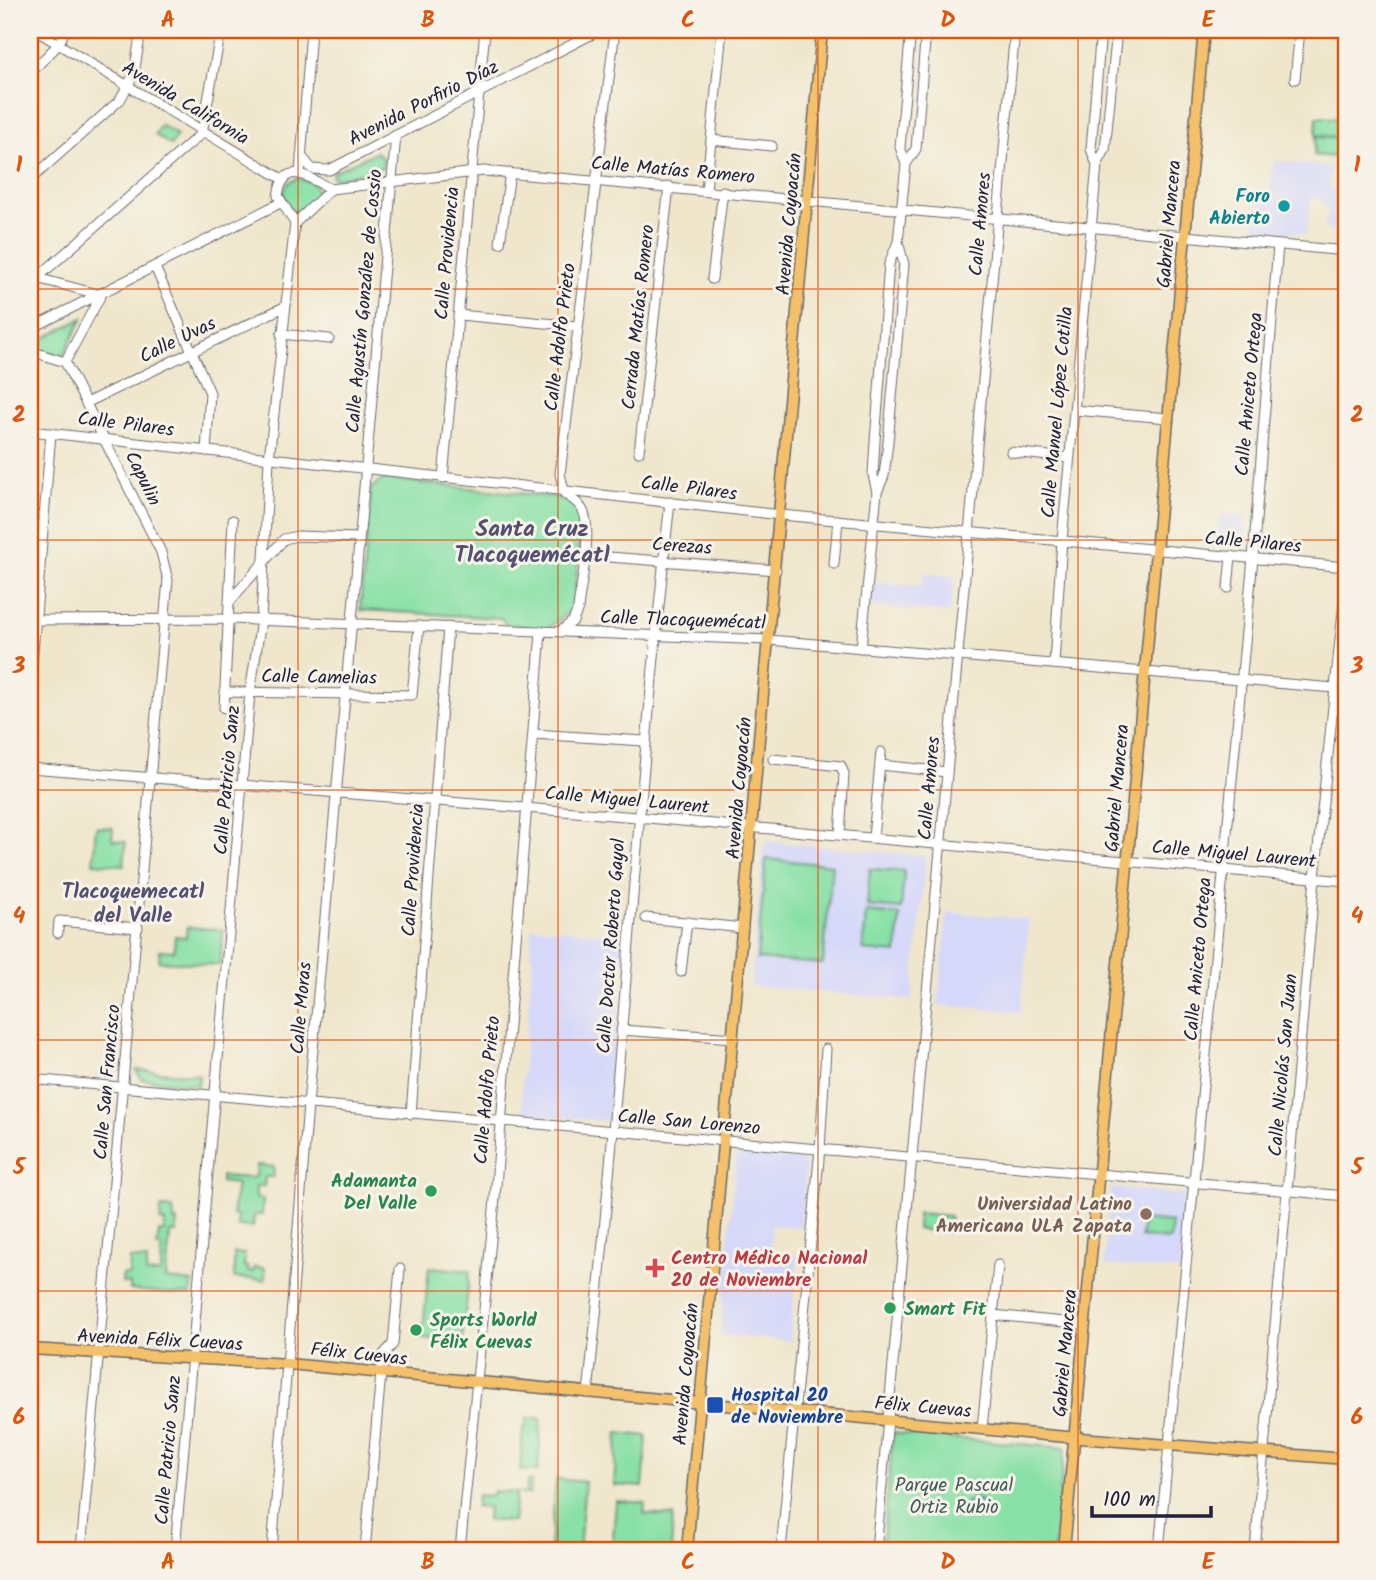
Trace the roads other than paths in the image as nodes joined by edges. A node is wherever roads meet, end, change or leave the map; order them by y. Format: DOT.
graph roads {
  1 [pos="35,30"];
  2 [pos="65,30"];
  3 [pos="141,30"];
  4 [pos="221,30"];
  5 [pos="311,30"];
  6 [pos="485,30"];
  7 [pos="600,30"];
  8 [pos="615,30"];
  9 [pos="722,30"];
  10 [pos="822,30"];
  11 [pos="911,30"];
  12 [pos="926,30"];
  13 [pos="1015,30"];
  14 [pos="1101,30"];
  15 [pos="1117,30"];
  16 [pos="1204,30"];
  17 [pos="1300,30"];
  18 [pos="59,44"];
  19 [pos="1098,66"];
  20 [pos="1114,68"];
  21 [pos="30,73"];
  22 [pos="1295,79"];
  23 [pos="129,88"];
  24 [pos="479,94"];
  25 [pos="202,133"];
  26 [pos="396,135"];
  27 [pos="711,140"];
  28 [pos="772,146"];
  29 [pos="301,156"];
  30 [pos="906,164"];
  31 [pos="1097,165"];
  32 [pos="471,171"];
  33 [pos="300,173"];
  34 [pos="510,173"];
  35 [pos="30,180"];
  36 [pos="284,180"];
  37 [pos="596,180"];
  38 [pos="392,181"];
  39 [pos="669,186"];
  40 [pos="331,189"];
  41 [pos="706,190"];
  42 [pos="723,191"];
  43 [pos="807,199"];
  44 [pos="280,203"];
  45 [pos="902,208"];
  46 [pos="996,217"];
  47 [pos="295,223"];
  48 [pos="1091,226"];
  49 [pos="1185,235"];
  50 [pos="898,242"];
  51 [pos="500,243"];
  52 [pos="1278,245"];
  53 [pos="1346,251"];
  54 [pos="30,261"];
  55 [pos="155,267"];
  56 [pos="33,278"];
  57 [pos="712,279"];
  58 [pos="30,291"];
  59 [pos="886,294"];
  60 [pos="101,295"];
  61 [pos="901,295"];
  62 [pos="284,307"];
  63 [pos="459,315"];
  64 [pos="577,326"];
  65 [pos="30,330"];
  66 [pos="281,334"];
  67 [pos="329,339"];
  68 [pos="30,351"];
  69 [pos="193,351"];
  70 [pos="65,362"];
  71 [pos="880,374"];
  72 [pos="894,375"];
  73 [pos="86,402"];
  74 [pos="1074,410"];
  75 [pos="1168,418"];
  76 [pos="30,431"];
  77 [pos="51,433"];
  78 [pos="104,438"];
  79 [pos="875,440"];
  80 [pos="888,442"];
  81 [pos="206,451"];
  82 [pos="639,452"];
  83 [pos="1011,452"];
  84 [pos="1069,458"];
  85 [pos="269,459"];
  86 [pos="365,470"];
  87 [pos="443,478"];
  88 [pos="562,489"];
  89 [pos="877,492"];
  90 [pos="670,502"];
  91 [pos="780,515"];
  92 [pos="233,520"];
  93 [pos="838,520"];
  94 [pos="874,524"];
  95 [pos="970,532"];
  96 [pos="358,538"];
  97 [pos="1062,540"];
  98 [pos="1156,549"];
  99 [pos="584,555"];
  100 [pos="1231,556"];
  101 [pos="1252,558"];
  102 [pos="263,560"];
  103 [pos="664,561"];
  104 [pos="834,564"];
  105 [pos="1346,567"];
  106 [pos="776,569"];
  107 [pos="1346,583"];
  108 [pos="1228,588"];
  109 [pos="230,601"];
  110 [pos="166,617"];
  111 [pos="230,618"];
  112 [pos="33,620"];
  113 [pos="261,620"];
  114 [pos="573,621"];
  115 [pos="351,622"];
  116 [pos="419,626"];
  117 [pos="448,627"];
  118 [pos="541,632"];
  119 [pos="559,632"];
  120 [pos="578,632"];
  121 [pos="656,635"];
  122 [pos="769,639"];
  123 [pos="861,648"];
  124 [pos="957,656"];
  125 [pos="1054,664"];
  126 [pos="1144,671"];
  127 [pos="1239,680"];
  128 [pos="30,688"];
  129 [pos="1334,688"];
  130 [pos="225,692"];
  131 [pos="250,693"];
  132 [pos="345,693"];
  133 [pos="224,708"];
  134 [pos="533,734"];
  135 [pos="644,741"];
  136 [pos="881,752"];
  137 [pos="772,759"];
  138 [pos="880,765"];
  139 [pos="30,768"];
  140 [pos="947,772"];
  141 [pos="152,778"];
  142 [pos="244,784"];
  143 [pos="338,791"];
  144 [pos="435,800"];
  145 [pos="527,808"];
  146 [pos="637,817"];
  147 [pos="752,827"];
  148 [pos="840,835"];
  149 [pos="873,838"];
  150 [pos="941,844"];
  151 [pos="1128,860"];
  152 [pos="1222,871"];
  153 [pos="1315,878"];
  154 [pos="1346,881"];
  155 [pos="646,918"];
  156 [pos="687,922"];
  157 [pos="138,928"];
  158 [pos="743,929"];
  159 [pos="58,933"];
  160 [pos="681,972"];
  161 [pos="621,1030"];
  162 [pos="734,1038"];
  163 [pos="826,1049"];
  164 [pos="30,1079"];
  165 [pos="123,1087"];
  166 [pos="217,1097"];
  167 [pos="308,1105"];
  168 [pos="411,1114"];
  169 [pos="501,1122"];
  170 [pos="615,1132"];
  171 [pos="725,1141"];
  172 [pos="820,1149"];
  173 [pos="912,1157"];
  174 [pos="1098,1173"];
  175 [pos="1194,1182"];
  176 [pos="1289,1190"];
  177 [pos="1346,1196"];
  178 [pos="998,1265"];
  179 [pos="400,1269"];
  180 [pos="993,1315"];
  181 [pos="1085,1324"];
  182 [pos="30,1349"];
  183 [pos="100,1352"];
  184 [pos="193,1358"];
  185 [pos="288,1364"];
  186 [pos="381,1373"];
  187 [pos="475,1382"];
  188 [pos="588,1393"];
  189 [pos="699,1404"];
  190 [pos="793,1412"];
  191 [pos="888,1421"];
  192 [pos="982,1429"];
  193 [pos="1074,1437"];
  194 [pos="1168,1445"];
  195 [pos="1263,1452"];
  196 [pos="1346,1460"];
  197 [pos="81,1550"];
  198 [pos="175,1550"];
  199 [pos="272,1550"];
  200 [pos="365,1550"];
  201 [pos="460,1550"];
  202 [pos="687,1550"];
  203 [pos="781,1550"];
  204 [pos="876,1550"];
  205 [pos="1064,1550"];
  206 [pos="1160,1550"];
  207 [pos="1255,1550"];
  1 -- 18 [label="street, Avenida California"];
  2 -- 18 [label="street"];
  3 -- 23 [label="street"];
  4 -- 25 [label="street"];
  5 -- 29 [label="street"];
  6 -- 24 [label="street, Calle Providencia"];
  7 -- 24 [label="street, Avenida Porfirio Díaz"];
  8 -- 37 [label="street, Calle Adolfo Prieto"];
  9 -- 27 [label="street"];
  10 -- 43 [label="main road, Avenida Coyoacán"];
  11 -- 30 [label="street"];
  12 -- 30 [label="street"];
  13 -- 46 [label="street, Calle Amores"];
  14 -- 19 [label="street, Calle Manuel López Cotilla"];
  15 -- 20 [label="street, Calle Manuel López Cotilla"];
  16 -- 49 [label="main road, Gabriel Mancera"];
  17 -- 22 [label="street"];
  18 -- 21 [label="street"];
  18 -- 23 [label="street, Avenida California"];
  19 -- 20 [label="street"];
  19 -- 31 [label="street, Calle Manuel López Cotilla"];
  20 -- 31 [label="street, Calle Manuel López Cotilla"];
  23 -- 25 [label="street, Avenida California"];
  23 -- 35 [label="street"];
  24 -- 26 [label="street, Avenida Porfirio Díaz"];
  24 -- 32 [label="street, Calle Providencia"];
  25 -- 36 [label="street, Avenida California"];
  25 -- 56 [label="street"];
  26 -- 29 [label="street, Avenida Porfirio Díaz"];
  26 -- 38 [label="street, Calle Agustín González de Cossio"];
  27 -- 28 [label="street"];
  27 -- 41 [label="street"];
  29 -- 33 [label="street"];
  30 -- 45 [label="street"];
  31 -- 48 [label="street, Calle Manuel López Cotilla"];
  32 -- 34 [label="street, Calle Matías Romero"];
  32 -- 38 [label="street, Calle Matías Romero"];
  32 -- 63 [label="street, Calle Providencia"];
  33 -- 36 [label="street"];
  33 -- 40 [label="street"];
  34 -- 37 [label="street, Calle Matías Romero"];
  34 -- 51 [label="street"];
  36 -- 44 [label="street"];
  37 -- 39 [label="street, Calle Matías Romero"];
  37 -- 64 [label="street, Calle Adolfo Prieto"];
  38 -- 40 [label="street, Calle Matías Romero"];
  38 -- 86 [label="street, Calle Agustín González de Cossio"];
  39 -- 41 [label="street, Calle Matías Romero"];
  39 -- 82 [label="street, Cerrada Matías Romero"];
  40 -- 47 [label="street"];
  41 -- 42 [label="street, Calle Matías Romero"];
  42 -- 43 [label="street, Calle Matías Romero"];
  42 -- 57 [label="street"];
  43 -- 45 [label="street, Calle Matías Romero"];
  43 -- 91 [label="main road, Avenida Coyoacán"];
  44 -- 47 [label="street"];
  44 -- 55 [label="street"];
  45 -- 46 [label="street, Calle Matías Romero"];
  45 -- 50 [label="street"];
  46 -- 48 [label="street, Calle Matías Romero"];
  46 -- 95 [label="street, Calle Amores"];
  47 -- 62 [label="street, Calle Patricio Sanz"];
  48 -- 49 [label="street, Calle Matías Romero"];
  48 -- 74 [label="street, Calle Manuel López Cotilla"];
  49 -- 52 [label="street, Calle Matías Romero"];
  49 -- 75 [label="main road, Gabriel Mancera"];
  50 -- 59 [label="street"];
  50 -- 61 [label="street"];
  52 -- 53 [label="street, Calle Matías Romero"];
  52 -- 101 [label="street, Calle Aniceto Ortega"];
  54 -- 56 [label="street"];
  55 -- 60 [label="street"];
  55 -- 69 [label="street"];
  56 -- 58 [label="street"];
  56 -- 60 [label="street"];
  59 -- 61 [label="street"];
  59 -- 71 [label="street"];
  60 -- 65 [label="street"];
  60 -- 70 [label="street"];
  61 -- 72 [label="street"];
  62 -- 66 [label="street, Calle Patricio Sanz"];
  62 -- 69 [label="street, Calle Uvas"];
  63 -- 64 [label="street"];
  63 -- 87 [label="street, Calle Providencia"];
  64 -- 88 [label="street, Calle Adolfo Prieto"];
  66 -- 67 [label="street"];
  66 -- 85 [label="street, Calle Patricio Sanz"];
  68 -- 70 [label="street"];
  69 -- 73 [label="street, Calle Uvas"];
  69 -- 81 [label="street"];
  70 -- 73 [label="street, Capulin"];
  71 -- 72 [label="street"];
  71 -- 79 [label="street"];
  72 -- 80 [label="street"];
  73 -- 78 [label="street, Capulin"];
  74 -- 75 [label="street"];
  74 -- 84 [label="street, Calle Manuel López Cotilla"];
  75 -- 98 [label="main road, Gabriel Mancera"];
  76 -- 77 [label="street, Calle Pilares"];
  77 -- 78 [label="street, Calle Pilares"];
  77 -- 112 [label="street"];
  78 -- 81 [label="street, Calle Pilares"];
  78 -- 110 [label="street, Capulin"];
  79 -- 80 [label="street"];
  79 -- 89 [label="street"];
  80 -- 89 [label="street"];
  81 -- 85 [label="street, Calle Pilares"];
  83 -- 84 [label="street"];
  84 -- 97 [label="street, Calle Manuel López Cotilla"];
  85 -- 86 [label="street, Calle Pilares"];
  85 -- 102 [label="street, Calle Patricio Sanz"];
  86 -- 87 [label="street, Calle Pilares"];
  86 -- 96 [label="street, Calle Moras"];
  87 -- 88 [label="street, Calle Pilares"];
  88 -- 90 [label="street, Calle Pilares"];
  88 -- 99 [label="street"];
  89 -- 94 [label="street"];
  90 -- 91 [label="street, Calle Pilares"];
  90 -- 103 [label="street, Calle Doctor Roberto Gayol"];
  91 -- 93 [label="street, Calle Pilares"];
  91 -- 106 [label="main road, Avenida Coyoacán"];
  92 -- 109 [label="street"];
  93 -- 94 [label="street, Calle Pilares"];
  93 -- 104 [label="street"];
  94 -- 95 [label="street, Calle Pilares"];
  94 -- 123 [label="street"];
  95 -- 97 [label="street, Calle Pilares"];
  95 -- 124 [label="street, Calle Amores"];
  96 -- 102 [label="street"];
  96 -- 115 [label="street, Calle Moras"];
  97 -- 98 [label="street, Calle Pilares"];
  97 -- 125 [label="street, Calle Manuel López Cotilla"];
  98 -- 100 [label="street, Calle Pilares"];
  98 -- 126 [label="main road, Gabriel Mancera"];
  99 -- 103 [label="street, Cerezas"];
  99 -- 114 [label="street"];
  100 -- 101 [label="street, Calle Pilares"];
  100 -- 108 [label="street"];
  101 -- 105 [label="street, Calle Pilares"];
  101 -- 127 [label="street, Calle Aniceto Ortega"];
  102 -- 109 [label="street"];
  102 -- 113 [label="street, Calle Patricio Sanz"];
  103 -- 106 [label="street, Cerezas"];
  103 -- 121 [label="street, Calle Doctor Roberto Gayol"];
  106 -- 122 [label="main road, Avenida Coyoacán"];
  107 -- 129 [label="street, Calle Nicolás San Juan"];
  109 -- 111 [label="street"];
  110 -- 111 [label="street, Calle Tlacoquemécatl"];
  110 -- 112 [label="street, Calle Tlacoquemécatl"];
  110 -- 141 [label="street, Calle San Francisco"];
  111 -- 113 [label="street, Calle Tlacoquemécatl"];
  111 -- 130 [label="street"];
  112 -- 128 [label="street"];
  113 -- 115 [label="street, Calle Tlacoquemécatl"];
  113 -- 131 [label="street, Calle Patricio Sanz"];
  114 -- 119 [label="street"];
  114 -- 120 [label="street"];
  115 -- 116 [label="street, Calle Tlacoquemécatl"];
  115 -- 132 [label="street, Calle Moras"];
  116 -- 117 [label="street, Calle Tlacoquemécatl"];
  116 -- 132 [label="street, Calle Camelias"];
  117 -- 118 [label="street, Calle Tlacoquemécatl"];
  117 -- 144 [label="street, Calle Providencia"];
  118 -- 119 [label="street, Calle Tlacoquemécatl"];
  118 -- 134 [label="street, Calle Adolfo Prieto"];
  119 -- 120 [label="street, Calle Tlacoquemécatl"];
  120 -- 121 [label="street, Calle Tlacoquemécatl"];
  121 -- 122 [label="street, Calle Tlacoquemécatl"];
  121 -- 135 [label="street, Calle Doctor Roberto Gayol"];
  122 -- 123 [label="street, Calle Tlacoquemécatl"];
  122 -- 147 [label="main road, Avenida Coyoacán"];
  123 -- 124 [label="street, Calle Tlacoquemécatl"];
  124 -- 125 [label="street, Calle Tlacoquemécatl"];
  124 -- 140 [label="street, Calle Amores"];
  125 -- 126 [label="street, Calle Tlacoquemécatl"];
  126 -- 127 [label="street, Calle Tlacoquemécatl"];
  126 -- 151 [label="main road, Gabriel Mancera"];
  127 -- 129 [label="street, Calle Tlacoquemécatl"];
  127 -- 152 [label="street, Calle Aniceto Ortega"];
  129 -- 153 [label="street, Calle Nicolás San Juan"];
  130 -- 131 [label="street, Calle Camelias"];
  130 -- 133 [label="street"];
  131 -- 132 [label="street, Calle Camelias"];
  131 -- 142 [label="street, Calle Patricio Sanz"];
  132 -- 143 [label="street, Calle Moras"];
  134 -- 135 [label="street"];
  134 -- 145 [label="street, Calle Adolfo Prieto"];
  135 -- 146 [label="street, Calle Doctor Roberto Gayol"];
  136 -- 138 [label="street"];
  137 -- 148 [label="street"];
  138 -- 140 [label="street"];
  138 -- 149 [label="street"];
  139 -- 141 [label="street, Calle Miguel Laurent"];
  140 -- 150 [label="street, Calle Amores"];
  141 -- 142 [label="street, Calle Miguel Laurent"];
  141 -- 157 [label="street, Calle San Francisco"];
  142 -- 143 [label="street, Calle Miguel Laurent"];
  142 -- 166 [label="street, Calle Patricio Sanz"];
  143 -- 144 [label="street, Calle Miguel Laurent"];
  143 -- 167 [label="street, Calle Moras"];
  144 -- 145 [label="street, Calle Miguel Laurent"];
  144 -- 168 [label="street, Calle Providencia"];
  145 -- 146 [label="street, Calle Miguel Laurent"];
  145 -- 169 [label="street, Calle Adolfo Prieto"];
  146 -- 147 [label="street, Calle Miguel Laurent"];
  146 -- 161 [label="street, Calle Doctor Roberto Gayol"];
  147 -- 148 [label="street, Calle Miguel Laurent"];
  147 -- 158 [label="main road, Avenida Coyoacán"];
  148 -- 149 [label="street, Calle Miguel Laurent"];
  149 -- 150 [label="street, Calle Miguel Laurent"];
  150 -- 151 [label="street, Calle Miguel Laurent"];
  150 -- 173 [label="street, Calle Amores"];
  151 -- 152 [label="street, Calle Miguel Laurent"];
  151 -- 174 [label="main road, Gabriel Mancera"];
  152 -- 153 [label="street, Calle Miguel Laurent"];
  152 -- 175 [label="street, Calle Aniceto Ortega"];
  153 -- 154 [label="street, Calle Miguel Laurent"];
  153 -- 176 [label="street, Calle Nicolás San Juan"];
  155 -- 156 [label="street"];
  156 -- 158 [label="street"];
  156 -- 160 [label="street"];
  157 -- 159 [label="street"];
  157 -- 165 [label="street, Calle San Francisco"];
  158 -- 162 [label="main road, Avenida Coyoacán"];
  161 -- 162 [label="street"];
  161 -- 170 [label="street, Calle Doctor Roberto Gayol"];
  162 -- 171 [label="main road, Avenida Coyoacán"];
  163 -- 172 [label="street"];
  164 -- 165 [label="street, Calle San Lorenzo"];
  165 -- 166 [label="street, Calle San Lorenzo"];
  165 -- 183 [label="street, Calle San Francisco"];
  166 -- 167 [label="street, Calle San Lorenzo"];
  166 -- 184 [label="street, Calle Patricio Sanz"];
  167 -- 168 [label="street, Calle San Lorenzo"];
  167 -- 185 [label="street, Calle Moras"];
  168 -- 169 [label="street, Calle San Lorenzo"];
  169 -- 170 [label="street, Calle San Lorenzo"];
  169 -- 187 [label="street, Calle Adolfo Prieto"];
  170 -- 171 [label="street, Calle San Lorenzo"];
  170 -- 188 [label="street, Calle Doctor Roberto Gayol"];
  171 -- 172 [label="street, Calle San Lorenzo"];
  171 -- 189 [label="main road, Avenida Coyoacán"];
  172 -- 173 [label="street, Calle San Lorenzo"];
  172 -- 190 [label="street"];
  173 -- 174 [label="street, Calle San Lorenzo"];
  173 -- 191 [label="street, Calle Amores"];
  174 -- 175 [label="street, Calle San Lorenzo"];
  174 -- 181 [label="main road, Gabriel Mancera"];
  175 -- 176 [label="street, Calle San Lorenzo"];
  175 -- 194 [label="street, Calle Aniceto Ortega"];
  176 -- 177 [label="street, Calle San Lorenzo"];
  176 -- 195 [label="street, Calle Nicolás San Juan"];
  178 -- 180 [label="street"];
  179 -- 186 [label="street"];
  180 -- 181 [label="street"];
  180 -- 192 [label="street"];
  181 -- 193 [label="main road, Gabriel Mancera"];
  182 -- 183 [label="main road, Avenida Félix Cuevas"];
  183 -- 184 [label="main road, Avenida Félix Cuevas"];
  183 -- 197 [label="street, Calle San Francisco"];
  184 -- 185 [label="main road, Avenida Félix Cuevas"];
  184 -- 198 [label="street, Calle Patricio Sanz"];
  185 -- 186 [label="main road, Félix Cuevas"];
  185 -- 199 [label="street, Calle Moras"];
  186 -- 187 [label="main road, Félix Cuevas"];
  186 -- 200 [label="street"];
  187 -- 188 [label="main road, Félix Cuevas"];
  187 -- 201 [label="street, Calle Adolfo Prieto"];
  188 -- 189 [label="main road, Félix Cuevas"];
  189 -- 190 [label="main road, Félix Cuevas"];
  189 -- 202 [label="main road, Avenida Coyoacán"];
  190 -- 191 [label="main road, Félix Cuevas"];
  190 -- 203 [label="street"];
  191 -- 192 [label="main road, Félix Cuevas"];
  191 -- 204 [label="street, Calle Amores"];
  192 -- 193 [label="main road, Félix Cuevas"];
  193 -- 194 [label="main road, Félix Cuevas"];
  193 -- 205 [label="main road, Gabriel Mancera"];
  194 -- 195 [label="main road, Félix Cuevas"];
  194 -- 206 [label="street, Calle Aniceto Ortega"];
  195 -- 196 [label="main road, Félix Cuevas"];
  195 -- 207 [label="street, Calle Nicolás San Juan"];
}
